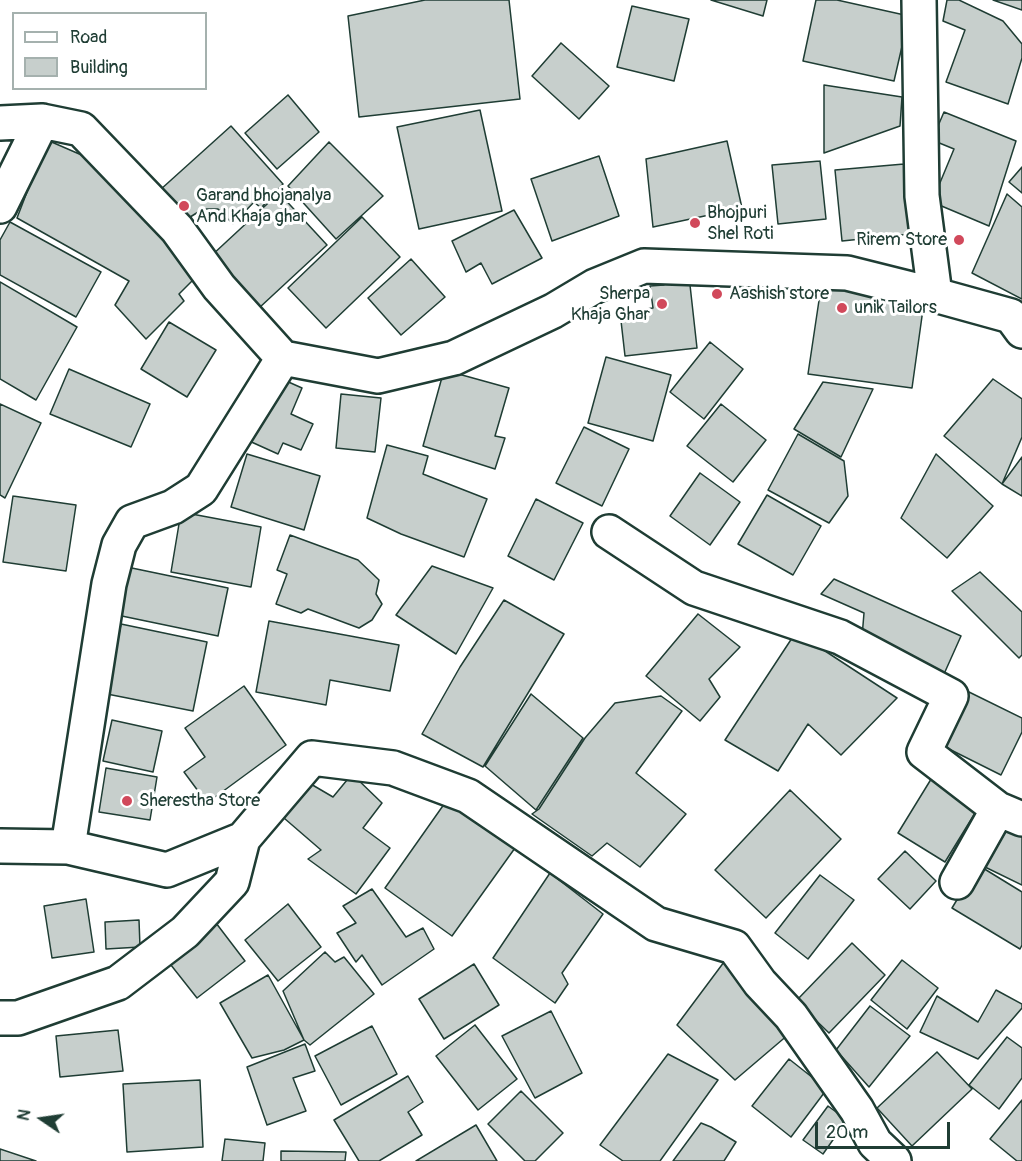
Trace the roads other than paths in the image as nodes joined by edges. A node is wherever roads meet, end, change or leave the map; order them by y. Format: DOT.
graph roads {
  1 [pos="919,0"];
  2 [pos="42,121"];
  3 [pos="0,123"];
  4 [pos="0,206"];
  5 [pos="935,295"];
  6 [pos="1022,331"];
  7 [pos="283,358"];
  8 [pos="609,532"];
  9 [pos="1010,814"];
  10 [pos="243,839"];
  11 [pos="0,846"];
  12 [pos="68,847"];
  13 [pos="957,882"];
  14 [pos="0,1018"];
  15 [pos="894,1161"];
  1 -- 5 [label="street"];
  2 -- 3 [label="street"];
  2 -- 4 [label="street"];
  2 -- 7 [label="street"];
  5 -- 6 [label="street"];
  5 -- 7 [label="street"];
  7 -- 12 [label="street"];
  8 -- 9 [label="street"];
  9 -- 13 [label="street"];
  10 -- 12 [label="street"];
  10 -- 14 [label="street"];
  10 -- 15 [label="street"];
  11 -- 12 [label="street"];
}
